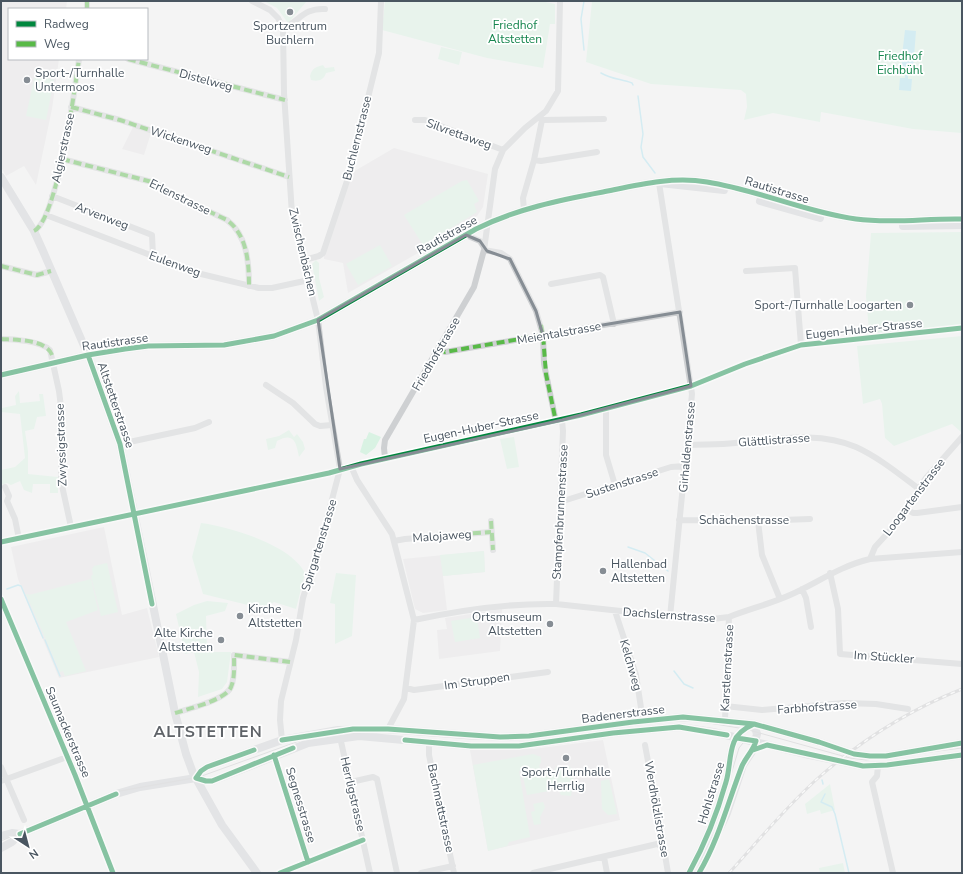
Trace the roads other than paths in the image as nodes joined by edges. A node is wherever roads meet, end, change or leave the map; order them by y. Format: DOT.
graph roads {
  1 [pos="252,1"];
  2 [pos="381,1"];
  3 [pos="560,1"];
  4 [pos="325,9"];
  5 [pos="283,28"];
  6 [pos="79,60"];
  7 [pos="132,60"];
  8 [pos="285,100"];
  9 [pos="71,107"];
  10 [pos="541,118"];
  11 [pos="415,120"];
  12 [pos="604,120"];
  13 [pos="503,150"];
  14 [pos="597,152"];
  15 [pos="62,159"];
  16 [pos="534,160"];
  17 [pos="1,177"];
  18 [pos="289,177"];
  19 [pos="659,183"];
  20 [pos="52,196"];
  21 [pos="524,210"];
  22 [pos="46,215"];
  23 [pos="962,219"];
  24 [pos="487,224"];
  25 [pos="962,225"];
  26 [pos="34,231"];
  27 [pos="466,235"];
  28 [pos="484,248"];
  29 [pos="153,256"];
  30 [pos="304,260"];
  31 [pos="1,266"];
  32 [pos="51,271"];
  33 [pos="746,271"];
  34 [pos="309,280"];
  35 [pos="551,284"];
  36 [pos="248,286"];
  37 [pos="680,312"];
  38 [pos="318,320"];
  39 [pos="614,324"];
  40 [pos="962,328"];
  41 [pos="544,335"];
  42 [pos="1,339"];
  43 [pos="801,345"];
  44 [pos="438,350"];
  45 [pos="88,355"];
  46 [pos="53,363"];
  47 [pos="1,375"];
  48 [pos="266,385"];
  49 [pos="691,386"];
  50 [pos="606,408"];
  51 [pos="559,421"];
  52 [pos="209,422"];
  53 [pos="332,425"];
  54 [pos="962,437"];
  55 [pos="120,444"];
  56 [pos="687,445"];
  57 [pos="385,458"];
  58 [pos="351,466"];
  59 [pos="685,466"];
  60 [pos="340,469"];
  61 [pos="615,485"];
  62 [pos="5,487"];
  63 [pos="919,488"];
  64 [pos="560,502"];
  65 [pos="962,507"];
  66 [pos="906,509"];
  67 [pos="134,514"];
  68 [pos="810,519"];
  69 [pos="679,520"];
  70 [pos="491,521"];
  71 [pos="758,521"];
  72 [pos="71,527"];
  73 [pos="491,532"];
  74 [pos="19,539"];
  75 [pos="394,541"];
  76 [pos="1,542"];
  77 [pos="493,550"];
  78 [pos="962,552"];
  79 [pos="870,559"];
  80 [pos="830,573"];
  81 [pos="802,589"];
  82 [pos="1,599"];
  83 [pos="780,599"];
  84 [pos="556,604"];
  85 [pos="615,611"];
  86 [pos="4,615"];
  87 [pos="670,617"];
  88 [pos="729,617"];
  89 [pos="414,620"];
  90 [pos="812,626"];
  91 [pos="290,662"];
  92 [pos="962,664"];
  93 [pos="548,672"];
  94 [pos="406,688"];
  95 [pos="725,706"];
  96 [pos="908,708"];
  97 [pos="175,713"];
  98 [pos="725,720"];
  99 [pos="643,721"];
  100 [pos="754,724"];
  101 [pos="388,729"];
  102 [pos="713,732"];
  103 [pos="340,738"];
  104 [pos="386,738"];
  105 [pos="736,738"];
  106 [pos="282,740"];
  107 [pos="756,742"];
  108 [pos="428,743"];
  109 [pos="962,743"];
  110 [pos="645,745"];
  111 [pos="768,745"];
  112 [pos="753,750"];
  113 [pos="962,755"];
  114 [pos="274,756"];
  115 [pos="67,757"];
  116 [pos="878,766"];
  117 [pos="1,767"];
  118 [pos="196,778"];
  119 [pos="4,780"];
  120 [pos="351,782"];
  121 [pos="87,805"];
  122 [pos="24,820"];
  123 [pos="20,834"];
  124 [pos="1,836"];
  125 [pos="363,840"];
  126 [pos="661,846"];
  127 [pos="1,848"];
  128 [pos="604,857"];
  129 [pos="308,862"];
  130 [pos="453,866"];
  131 [pos="113,873"];
  132 [pos="257,873"];
  133 [pos="280,873"];
  134 [pos="370,873"];
  135 [pos="397,873"];
  136 [pos="421,873"];
  137 [pos="454,873"];
  138 [pos="533,873"];
  139 [pos="607,873"];
  140 [pos="668,873"];
  141 [pos="689,873"];
  142 [pos="699,873"];
  143 [pos="893,873"];
  1 -- 5 [label="street"];
  2 -- 30 [label="street, Buchlernstrasse"];
  3 -- 10 [label="street, Friedhofstrasse"];
  4 -- 5 [label="street"];
  5 -- 8 [label="street, Zwischenbächen"];
  6 -- 9 [label="street, Algierstrasse"];
  7 -- 8 [label="street, Distelweg"];
  8 -- 18 [label="street, Zwischenbächen"];
  9 -- 15 [label="street, Algierstrasse"];
  9 -- 18 [label="street, Wickenweg"];
  10 -- 12 [label="street"];
  10 -- 13 [label="street, Friedhofstrasse"];
  10 -- 16 [label="street"];
  11 -- 13 [label="street, Silvrettaweg"];
  13 -- 24 [label="street, Friedhofstrasse"];
  14 -- 16 [label="street"];
  15 -- 20 [label="street, Algierstrasse"];
  15 -- 36 [label="street, Erlenstrasse"];
  16 -- 21 [label="street"];
  17 -- 26 [label="street, Altstetterstrasse"];
  18 -- 30 [label="street, Zwischenbächen"];
  19 -- 21 [label="street, Rautistrasse"];
  19 -- 23 [label="street, Rautistrasse"];
  19 -- 25 [label="street, Rautistrasse"];
  19 -- 37 [label="street, Girhaldenstrasse"];
  20 -- 22 [label="street, Algierstrasse"];
  20 -- 29 [label="street, Arvenweg"];
  21 -- 24 [label="street, Rautistrasse"];
  22 -- 26 [label="street, Algierstrasse"];
  22 -- 29 [label="street, Eulenweg"];
  24 -- 27 [label="street, Rautistrasse"];
  24 -- 28 [label="street, Friedhofstrasse"];
  26 -- 32 [label="street, Altstetterstrasse"];
  27 -- 28 [label="street"];
  27 -- 38 [label="street, Rautistrasse"];
  28 -- 41 [label="street, Stampfenbrunnenstrasse"];
  28 -- 44 [label="street, Friedhofstrasse"];
  29 -- 36 [label="street, Eulenweg"];
  30 -- 34 [label="street, Zwischenbächen"];
  31 -- 32 [label="street"];
  32 -- 45 [label="street, Altstetterstrasse"];
  33 -- 43 [label="street"];
  34 -- 36 [label="street, Eulenweg"];
  34 -- 38 [label="street, Zwischenbächen"];
  35 -- 39 [label="street"];
  37 -- 39 [label="street, Meientalstrasse"];
  37 -- 49 [label="street, Girhaldenstrasse"];
  38 -- 45 [label="street, Rautistrasse"];
  38 -- 53 [label="street, Zwischenbächen"];
  39 -- 41 [label="street, Meientalstrasse"];
  40 -- 43 [label="street, Eugen-Huber-Strasse"];
  41 -- 44 [label="street, Meientalstrasse"];
  41 -- 51 [label="street, Stampfenbrunnenstrasse"];
  42 -- 46 [label="street, Zwyssigstrasse"];
  43 -- 49 [label="street, Eugen-Huber-Strasse"];
  44 -- 57 [label="street, Friedhofstrasse"];
  45 -- 46 [label="street, Rautistrasse"];
  45 -- 55 [label="street, Altstetterstrasse"];
  46 -- 47 [label="street, Rautistrasse"];
  46 -- 72 [label="street, Zwyssigstrasse"];
  48 -- 53 [label="street"];
  49 -- 50 [label="street, Eugen-Huber-Strasse"];
  49 -- 56 [label="street, Girhaldenstrasse"];
  50 -- 51 [label="street, Eugen-Huber-Strasse"];
  50 -- 61 [label="street"];
  51 -- 57 [label="street, Eugen-Huber-Strasse"];
  51 -- 64 [label="street, Stampfenbrunnenstrasse"];
  52 -- 55 [label="street"];
  53 -- 60 [label="street, Zwischenbächen"];
  54 -- 63 [label="street, Loogartenstrasse"];
  55 -- 67 [label="street, Altstetterstrasse"];
  56 -- 59 [label="street, Girhaldenstrasse"];
  56 -- 63 [label="street, Glättlistrasse"];
  57 -- 58 [label="street, Eugen-Huber-Strasse"];
  58 -- 60 [label="street, Eugen-Huber-Strasse"];
  58 -- 75 [label="street"];
  59 -- 61 [label="street, Sustenstrasse"];
  59 -- 69 [label="street, Girhaldenstrasse"];
  60 -- 67 [label="street, Eugen-Huber-Strasse"];
  60 -- 91 [label="street, Spirgartenstrasse"];
  61 -- 64 [label="street, Sustenstrasse"];
  62 -- 74 [label="street"];
  63 -- 66 [label="street, Loogartenstrasse"];
  64 -- 84 [label="street, Stampfenbrunnenstrasse"];
  65 -- 66 [label="street"];
  66 -- 79 [label="street, Loogartenstrasse"];
  67 -- 72 [label="street, Eugen-Huber-Strasse"];
  67 -- 97 [label="street, Altstetterstrasse"];
  68 -- 71 [label="street, Schächenstrasse"];
  69 -- 71 [label="street, Schächenstrasse"];
  69 -- 87 [label="street, Girhaldenstrasse"];
  70 -- 73 [label="street"];
  71 -- 83 [label="street"];
  72 -- 74 [label="street, Eugen-Huber-Strasse"];
  73 -- 75 [label="street, Malojaweg"];
  73 -- 77 [label="street"];
  74 -- 76 [label="street, Eugen-Huber-Strasse"];
  75 -- 89 [label="street"];
  78 -- 79 [label="street, Dachslernstrasse"];
  79 -- 80 [label="street, Dachslernstrasse"];
  80 -- 81 [label="street, Dachslernstrasse"];
  80 -- 92 [label="street, Im Stückler"];
  81 -- 83 [label="street, Dachslernstrasse"];
  81 -- 90 [label="street"];
  82 -- 86 [label="street, Saumackerstrasse"];
  83 -- 88 [label="street, Dachslernstrasse"];
  84 -- 85 [label="street, Dachslernstrasse"];
  84 -- 89 [label="street, Dachslernstrasse"];
  85 -- 87 [label="street, Dachslernstrasse"];
  85 -- 99 [label="street, Kelchweg"];
  86 -- 115 [label="street, Saumackerstrasse"];
  87 -- 88 [label="street, Dachslernstrasse"];
  88 -- 95 [label="street, Karstlernstrasse"];
  89 -- 94 [label="street"];
  91 -- 97 [label="street"];
  91 -- 106 [label="street, Spirgartenstrasse"];
  93 -- 94 [label="street, Im Struppen"];
  94 -- 101 [label="street"];
  95 -- 96 [label="street, Farbhofstrasse"];
  95 -- 98 [label="street, Karstlernstrasse"];
  97 -- 118 [label="street, Altstetterstrasse"];
  98 -- 99 [label="street, Badenerstrasse"];
  98 -- 100 [label="street, Badenerstrasse"];
  98 -- 102 [label="street"];
  99 -- 101 [label="street, Badenerstrasse"];
  100 -- 105 [label="street"];
  100 -- 107 [label="street, Hohlstrasse"];
  100 -- 109 [label="street, Badenerstrasse"];
  101 -- 104 [label="street"];
  101 -- 106 [label="street, Badenerstrasse"];
  102 -- 105 [label="street, Badenerstrasse"];
  102 -- 108 [label="street, Badenerstrasse"];
  103 -- 104 [label="street, Badenerstrasse"];
  103 -- 114 [label="street, Badenerstrasse"];
  103 -- 120 [label="street, Herrligstrasse"];
  104 -- 108 [label="street, Badenerstrasse"];
  105 -- 107 [label="street, Badenerstrasse"];
  105 -- 141 [label="street, Hohlstrasse"];
  106 -- 118 [label="street, Badenerstrasse"];
  107 -- 111 [label="street, Badenerstrasse"];
  107 -- 112 [label="street, Hohlstrasse"];
  108 -- 130 [label="street, Bachmattstrasse"];
  110 -- 126 [label="street, Werdhölzlistrasse"];
  111 -- 112 [label="street"];
  111 -- 116 [label="street, Badenerstrasse"];
  112 -- 142 [label="street, Hohlstrasse"];
  113 -- 116 [label="street, Badenerstrasse"];
  114 -- 118 [label="street, Badenerstrasse"];
  114 -- 129 [label="street, Segnesstrasse"];
  115 -- 119 [label="street"];
  115 -- 121 [label="street, Saumackerstrasse"];
  116 -- 143 [label="street"];
  117 -- 119 [label="street"];
  118 -- 121 [label="street, Badenerstrasse"];
  118 -- 132 [label="street, Altstetterstrasse"];
  119 -- 122 [label="street"];
  120 -- 125 [label="street, Herrligstrasse"];
  120 -- 135 [label="street"];
  121 -- 123 [label="street, Badenerstrasse"];
  121 -- 131 [label="street, Saumackerstrasse"];
  123 -- 124 [label="street, Badenerstrasse"];
  123 -- 127 [label="street, Badenerstrasse"];
  125 -- 129 [label="street"];
  125 -- 134 [label="street, Herrligstrasse"];
  126 -- 128 [label="street"];
  126 -- 140 [label="street, Werdhölzlistrasse"];
  128 -- 138 [label="street"];
  128 -- 139 [label="street"];
  129 -- 133 [label="street"];
  130 -- 136 [label="street"];
  130 -- 137 [label="street, Bachmattstrasse"];
}
